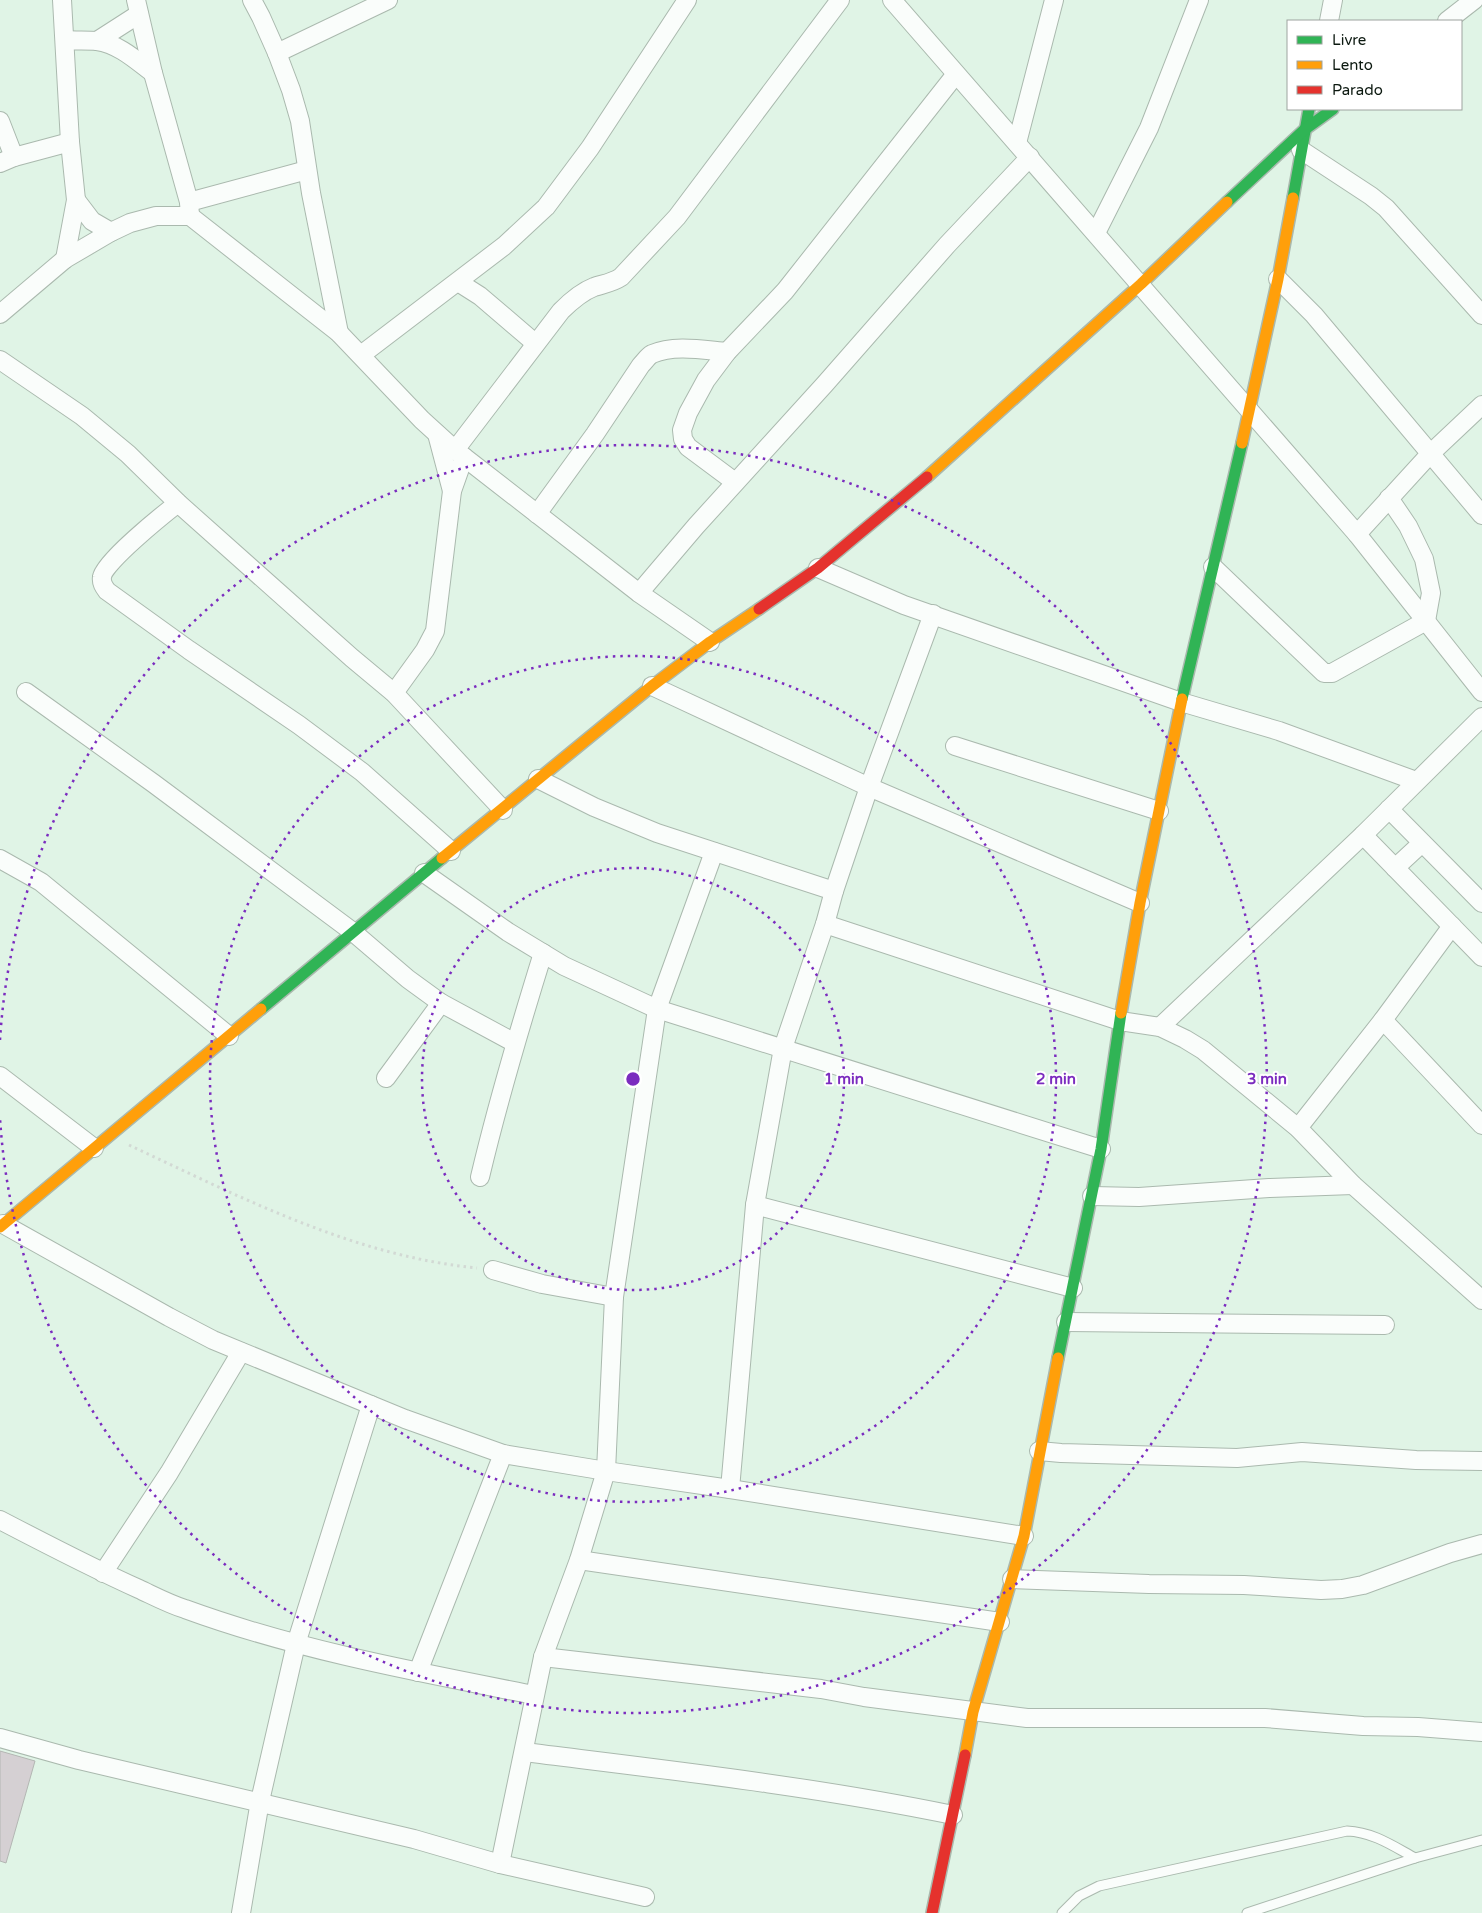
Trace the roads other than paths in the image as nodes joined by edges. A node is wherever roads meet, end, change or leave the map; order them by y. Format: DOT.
graph roads {
  1 [pos="62,0"];
  2 [pos="252,0"];
  3 [pos="388,0"];
  4 [pos="687,0"];
  5 [pos="840,0"];
  6 [pos="892,0"];
  7 [pos="1054,0"];
  8 [pos="1199,0"];
  9 [pos="1334,0"];
  10 [pos="1474,0"];
  11 [pos="137,7"];
  12 [pos="1329,20"];
  13 [pos="1448,20"];
  14 [pos="65,40"];
  15 [pos="97,41"];
  16 [pos="276,53"];
  17 [pos="153,73"];
  18 [pos="956,74"];
  19 [pos="1309,110"];
  20 [pos="1332,110"];
  21 [pos="0,121"];
  22 [pos="1304,130"];
  23 [pos="70,142"];
  24 [pos="1017,143"];
  25 [pos="1301,150"];
  26 [pos="1030,157"];
  27 [pos="7,160"];
  28 [pos="307,170"];
  29 [pos="76,200"];
  30 [pos="190,209"];
  31 [pos="111,232"];
  32 [pos="1096,234"];
  33 [pos="65,259"];
  34 [pos="1278,278"];
  35 [pos="458,282"];
  36 [pos="1141,284"];
  37 [pos="2,306"];
  38 [pos="1482,315"];
  39 [pos="339,333"];
  40 [pos="535,344"];
  41 [pos="726,352"];
  42 [pos="361,355"];
  43 [pos="0,360"];
  44 [pos="1482,405"];
  45 [pos="1250,410"];
  46 [pos="437,434"];
  47 [pos="460,454"];
  48 [pos="1430,454"];
  49 [pos="736,482"];
  50 [pos="452,491"];
  51 [pos="1389,498"];
  52 [pos="178,503"];
  53 [pos="537,514"];
  54 [pos="1482,515"];
  55 [pos="1357,534"];
  56 [pos="1213,567"];
  57 [pos="818,568"];
  58 [pos="639,593"];
  59 [pos="933,614"];
  60 [pos="1426,621"];
  61 [pos="710,642"];
  62 [pos="1479,682"];
  63 [pos="652,686"];
  64 [pos="26,692"];
  65 [pos="394,693"];
  66 [pos="1181,702"];
  67 [pos="1482,716"];
  68 [pos="955,746"];
  69 [pos="538,779"];
  70 [pos="1416,781"];
  71 [pos="869,787"];
  72 [pos="1389,809"];
  73 [pos="503,810"];
  74 [pos="1159,811"];
  75 [pos="1363,835"];
  76 [pos="1422,843"];
  77 [pos="451,851"];
  78 [pos="714,852"];
  79 [pos="0,859"];
  80 [pos="1395,868"];
  81 [pos="424,874"];
  82 [pos="834,890"];
  83 [pos="1140,903"];
  84 [pos="1482,903"];
  85 [pos="826,924"];
  86 [pos="1452,926"];
  87 [pos="353,932"];
  88 [pos="543,953"];
  89 [pos="1482,957"];
  90 [pos="441,1003"];
  91 [pos="657,1009"];
  92 [pos="1120,1020"];
  93 [pos="1383,1020"];
  94 [pos="1160,1027"];
  95 [pos="229,1036"];
  96 [pos="515,1043"];
  97 [pos="784,1048"];
  98 [pos="0,1076"];
  99 [pos="386,1078"];
  100 [pos="1482,1125"];
  101 [pos="1298,1128"];
  102 [pos="94,1148"];
  103 [pos="1101,1149"];
  104 [pos="480,1177"];
  105 [pos="1354,1186"];
  106 [pos="1092,1196"];
  107 [pos="755,1205"];
  108 [pos="2,1225"];
  109 [pos="493,1270"];
  110 [pos="1073,1288"];
  111 [pos="614,1297"];
  112 [pos="1482,1300"];
  113 [pos="1066,1322"];
  114 [pos="1385,1325"];
  115 [pos="241,1352"];
  116 [pos="371,1406"];
  117 [pos="1039,1451"];
  118 [pos="503,1454"];
  119 [pos="1482,1461"];
  120 [pos="606,1471"];
  121 [pos="730,1489"];
  122 [pos="0,1520"];
  123 [pos="1024,1536"];
  124 [pos="1482,1544"];
  125 [pos="579,1560"];
  126 [pos="103,1573"];
  127 [pos="1012,1579"];
  128 [pos="1000,1622"];
  129 [pos="296,1644"];
  130 [pos="543,1657"];
  131 [pos="418,1672"];
  132 [pos="534,1695"];
  133 [pos="973,1712"];
  134 [pos="1482,1732"];
  135 [pos="0,1738"];
  136 [pos="524,1752"];
  137 [pos="260,1801"];
  138 [pos="953,1815"];
  139 [pos="1482,1840"];
  140 [pos="1415,1858"];
  141 [pos="500,1864"];
  142 [pos="645,1897"];
  143 [pos="241,1913"];
  144 [pos="932,1913"];
  145 [pos="1062,1913"];
  146 [pos="1247,1913"];
  1 -- 14 [label="street"];
  2 -- 16 [label="street"];
  3 -- 16 [label="street"];
  4 -- 35 [label="street"];
  5 -- 40 [label="street"];
  6 -- 18 [label="street"];
  7 -- 24 [label="street"];
  8 -- 32 [label="street"];
  9 -- 12 [label="street"];
  10 -- 13 [label="street"];
  11 -- 15 [label="street"];
  11 -- 17 [label="street"];
  14 -- 15 [label="street"];
  14 -- 23 [label="street"];
  15 -- 17 [label="street"];
  16 -- 28 [label="street"];
  17 -- 30 [label="street"];
  18 -- 24 [label="street"];
  18 -- 41 [label="street"];
  19 -- 22 [label="street"];
  20 -- 22 [label="street"];
  21 -- 27 [label="street"];
  22 -- 25 [label="street"];
  22 -- 36 [label="street"];
  23 -- 27 [label="street"];
  23 -- 29 [label="street"];
  24 -- 26 [label="street"];
  25 -- 34 [label="street"];
  25 -- 38 [label="street"];
  26 -- 32 [label="street"];
  26 -- 49 [label="street"];
  28 -- 30 [label="street"];
  28 -- 39 [label="street"];
  29 -- 31 [label="street"];
  29 -- 33 [label="street"];
  30 -- 31 [label="street"];
  30 -- 39 [label="street"];
  31 -- 33 [label="street"];
  32 -- 36 [label="street"];
  33 -- 37 [label="street"];
  34 -- 45 [label="street"];
  34 -- 48 [label="street"];
  35 -- 40 [label="street"];
  35 -- 42 [label="street"];
  36 -- 45 [label="street"];
  36 -- 57 [label="street"];
  39 -- 42 [label="street"];
  40 -- 47 [label="street"];
  41 -- 49 [label="street"];
  41 -- 53 [label="street"];
  42 -- 46 [label="street"];
  43 -- 52 [label="street"];
  44 -- 48 [label="street"];
  45 -- 55 [label="street"];
  45 -- 56 [label="street"];
  46 -- 47 [label="street"];
  46 -- 50 [label="street"];
  47 -- 50 [label="street"];
  47 -- 53 [label="street"];
  48 -- 51 [label="street"];
  48 -- 54 [label="street"];
  49 -- 58 [label="street"];
  50 -- 65 [label="street"];
  51 -- 55 [label="street"];
  51 -- 60 [label="street"];
  52 -- 65 [label="street"];
  52 -- 77 [label="street"];
  53 -- 58 [label="street"];
  55 -- 60 [label="street"];
  56 -- 60 [label="street"];
  56 -- 66 [label="street"];
  57 -- 59 [label="street"];
  57 -- 61 [label="street"];
  58 -- 61 [label="street"];
  59 -- 66 [label="street"];
  59 -- 71 [label="street"];
  60 -- 62 [label="street"];
  61 -- 63 [label="street"];
  63 -- 69 [label="street"];
  63 -- 71 [label="street"];
  64 -- 87 [label="street"];
  65 -- 73 [label="street"];
  66 -- 70 [label="street"];
  66 -- 74 [label="street"];
  67 -- 70 [label="street"];
  68 -- 74 [label="street"];
  69 -- 73 [label="street"];
  69 -- 78 [label="street"];
  70 -- 72 [label="street"];
  71 -- 82 [label="street"];
  71 -- 83 [label="street"];
  72 -- 75 [label="street"];
  72 -- 76 [label="street"];
  73 -- 77 [label="street"];
  74 -- 83 [label="street"];
  75 -- 80 [label="street"];
  75 -- 94 [label="street"];
  76 -- 80 [label="street"];
  76 -- 84 [label="street"];
  77 -- 81 [label="street"];
  78 -- 82 [label="street"];
  78 -- 91 [label="street"];
  79 -- 95 [label="street"];
  80 -- 86 [label="street"];
  81 -- 87 [label="street"];
  81 -- 88 [label="street"];
  82 -- 85 [label="street"];
  83 -- 92 [label="street"];
  85 -- 92 [label="street"];
  85 -- 97 [label="street"];
  86 -- 89 [label="street"];
  86 -- 93 [label="street"];
  87 -- 90 [label="street"];
  87 -- 95 [label="street"];
  88 -- 91 [label="street"];
  88 -- 96 [label="street"];
  90 -- 96 [label="street"];
  90 -- 99 [label="street"];
  91 -- 97 [label="street"];
  91 -- 111 [label="street"];
  92 -- 94 [label="street"];
  92 -- 103 [label="street"];
  93 -- 100 [label="street"];
  93 -- 101 [label="street"];
  94 -- 101 [label="street"];
  95 -- 102 [label="street"];
  96 -- 104 [label="street"];
  97 -- 103 [label="street"];
  97 -- 107 [label="street"];
  98 -- 102 [label="street"];
  101 -- 105 [label="street"];
  102 -- 108 [label="street"];
  103 -- 106 [label="street"];
  105 -- 106 [label="street"];
  105 -- 112 [label="street"];
  106 -- 110 [label="street"];
  107 -- 110 [label="street"];
  107 -- 121 [label="street"];
  108 -- 115 [label="street"];
  109 -- 111 [label="street"];
  110 -- 113 [label="street"];
  111 -- 120 [label="street"];
  113 -- 114 [label="street"];
  113 -- 117 [label="street"];
  115 -- 116 [label="street"];
  115 -- 126 [label="street"];
  116 -- 118 [label="street"];
  116 -- 129 [label="street"];
  117 -- 119 [label="street"];
  117 -- 123 [label="street"];
  118 -- 120 [label="street"];
  118 -- 131 [label="street"];
  120 -- 121 [label="street"];
  120 -- 125 [label="street"];
  121 -- 123 [label="street"];
  122 -- 126 [label="street"];
  123 -- 127 [label="street"];
  124 -- 127 [label="street"];
  125 -- 128 [label="street"];
  125 -- 130 [label="street"];
  126 -- 129 [label="street"];
  127 -- 128 [label="street"];
  128 -- 133 [label="street"];
  129 -- 131 [label="street"];
  129 -- 137 [label="street"];
  130 -- 132 [label="street"];
  130 -- 133 [label="street"];
  131 -- 132 [label="street"];
  132 -- 136 [label="street"];
  133 -- 134 [label="street"];
  133 -- 138 [label="street"];
  135 -- 137 [label="street"];
  136 -- 138 [label="street"];
  136 -- 141 [label="street"];
  137 -- 141 [label="street"];
  137 -- 143 [label="street"];
  138 -- 144 [label="street"];
  139 -- 140 [label="lane"];
  140 -- 145 [label="lane"];
  140 -- 146 [label="lane"];
  141 -- 142 [label="street"];
}
